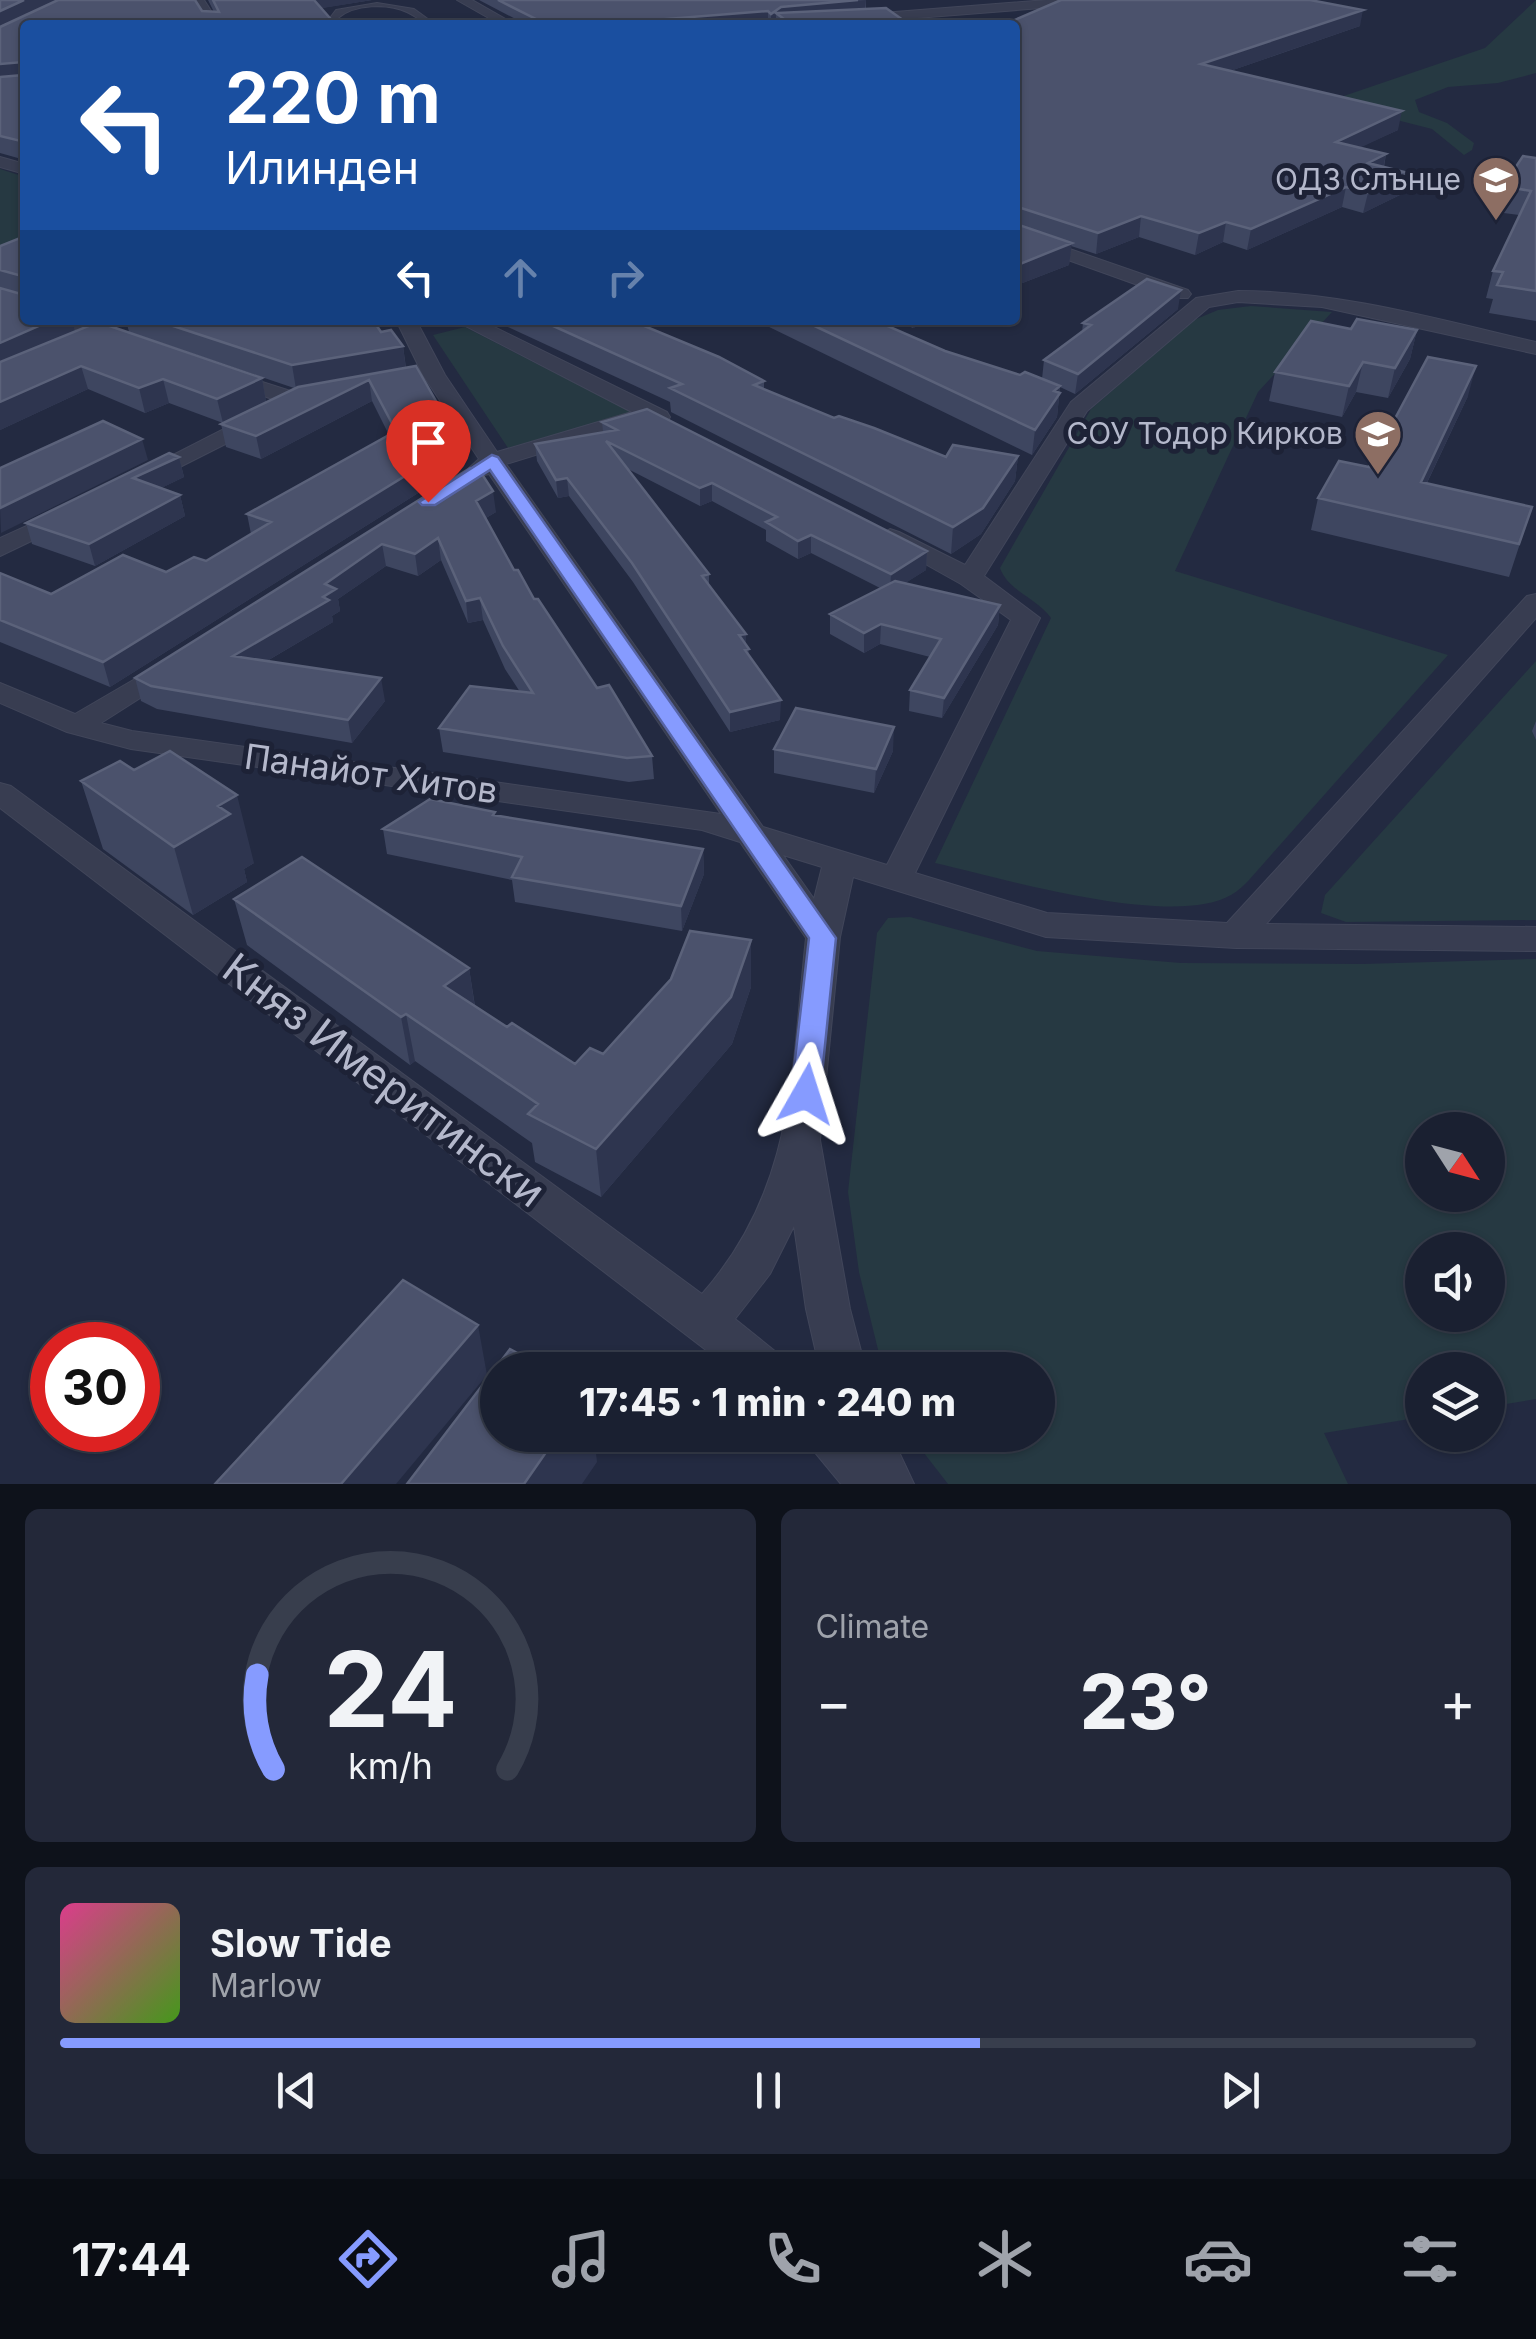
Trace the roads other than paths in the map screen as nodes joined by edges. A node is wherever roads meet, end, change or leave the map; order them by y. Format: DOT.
graph roads {
  1 [pos="462,0"];
  2 [pos="1092,0"];
  3 [pos="336,20"];
  4 [pos="427,20"];
  5 [pos="500,20"];
  6 [pos="843,20"];
  7 [pos="1020,236"];
  8 [pos="1203,302"];
  9 [pos="76,325"];
  10 [pos="121,325"];
  11 [pos="412,325"];
  12 [pos="474,325"];
  13 [pos="102,334"];
  14 [pos="137,346"];
  15 [pos="1536,348"];
  16 [pos="68,350"];
  17 [pos="207,370"];
  18 [pos="652,414"];
  19 [pos="688,432"];
  20 [pos="492,461"];
  21 [pos="459,482"];
  22 [pos="122,487"];
  23 [pos="87,504"];
  24 [pos="864,524"];
  25 [pos="0,548"];
  26 [pos="970,578"];
  27 [pos="1536,602"];
  28 [pos="193,652"];
  29 [pos="0,692"];
  30 [pos="77,726"];
  31 [pos="0,793"];
  32 [pos="750,831"];
  33 [pos="840,859"];
  34 [pos="896,879"];
  35 [pos="1236,936"];
  36 [pos="822,938"];
  37 [pos="1536,939"];
  38 [pos="801,1133"];
  39 [pos="706,1322"];
  40 [pos="743,1352"];
  41 [pos="839,1352"];
  42 [pos="844,1452"];
  43 [pos="875,1452"];
  44 [pos="871,1484"];
  45 [pos="890,1484"];
  1 -- 5 [label="street"];
  2 -- 6 [label="street"];
  3 -- 4 [label="lane"];
  7 -- 8 [label="street"];
  8 -- 15 [label="street"];
  8 -- 26 [label="street"];
  9 -- 13 [label="street"];
  10 -- 13 [label="street"];
  11 -- 20 [label="street"];
  12 -- 18 [label="street"];
  13 -- 14 [label="street"];
  13 -- 16 [label="street"];
  17 -- 22 [label="street"];
  18 -- 19 [label="street"];
  18 -- 20 [label="street"];
  20 -- 21 [label="street"];
  20 -- 32 [label="street"];
  23 -- 25 [label="street"];
  24 -- 26 [label="street"];
  26 -- 34 [label="street"];
  27 -- 35 [label="street"];
  28 -- 30 [label="street"];
  29 -- 30 [label="street, Панайот Хитов"];
  30 -- 32 [label="street, Панайот Хитов"];
  31 -- 39 [label="street, Княз Имеритински"];
  32 -- 33 [label="street, Панайот Хитов"];
  32 -- 36 [label="street"];
  33 -- 34 [label="street, Панайот Хитов"];
  33 -- 36 [label="street"];
  34 -- 35 [label="street, Панайот Хитов"];
  35 -- 37 [label="street, Панайот Хитов"];
  36 -- 38 [label="street"];
  38 -- 39 [label="street"];
  38 -- 41 [label="street"];
  39 -- 40 [label="street, Княз Имеритински"];
  42 -- 44 [label="street"];
  43 -- 45 [label="street"];
}
